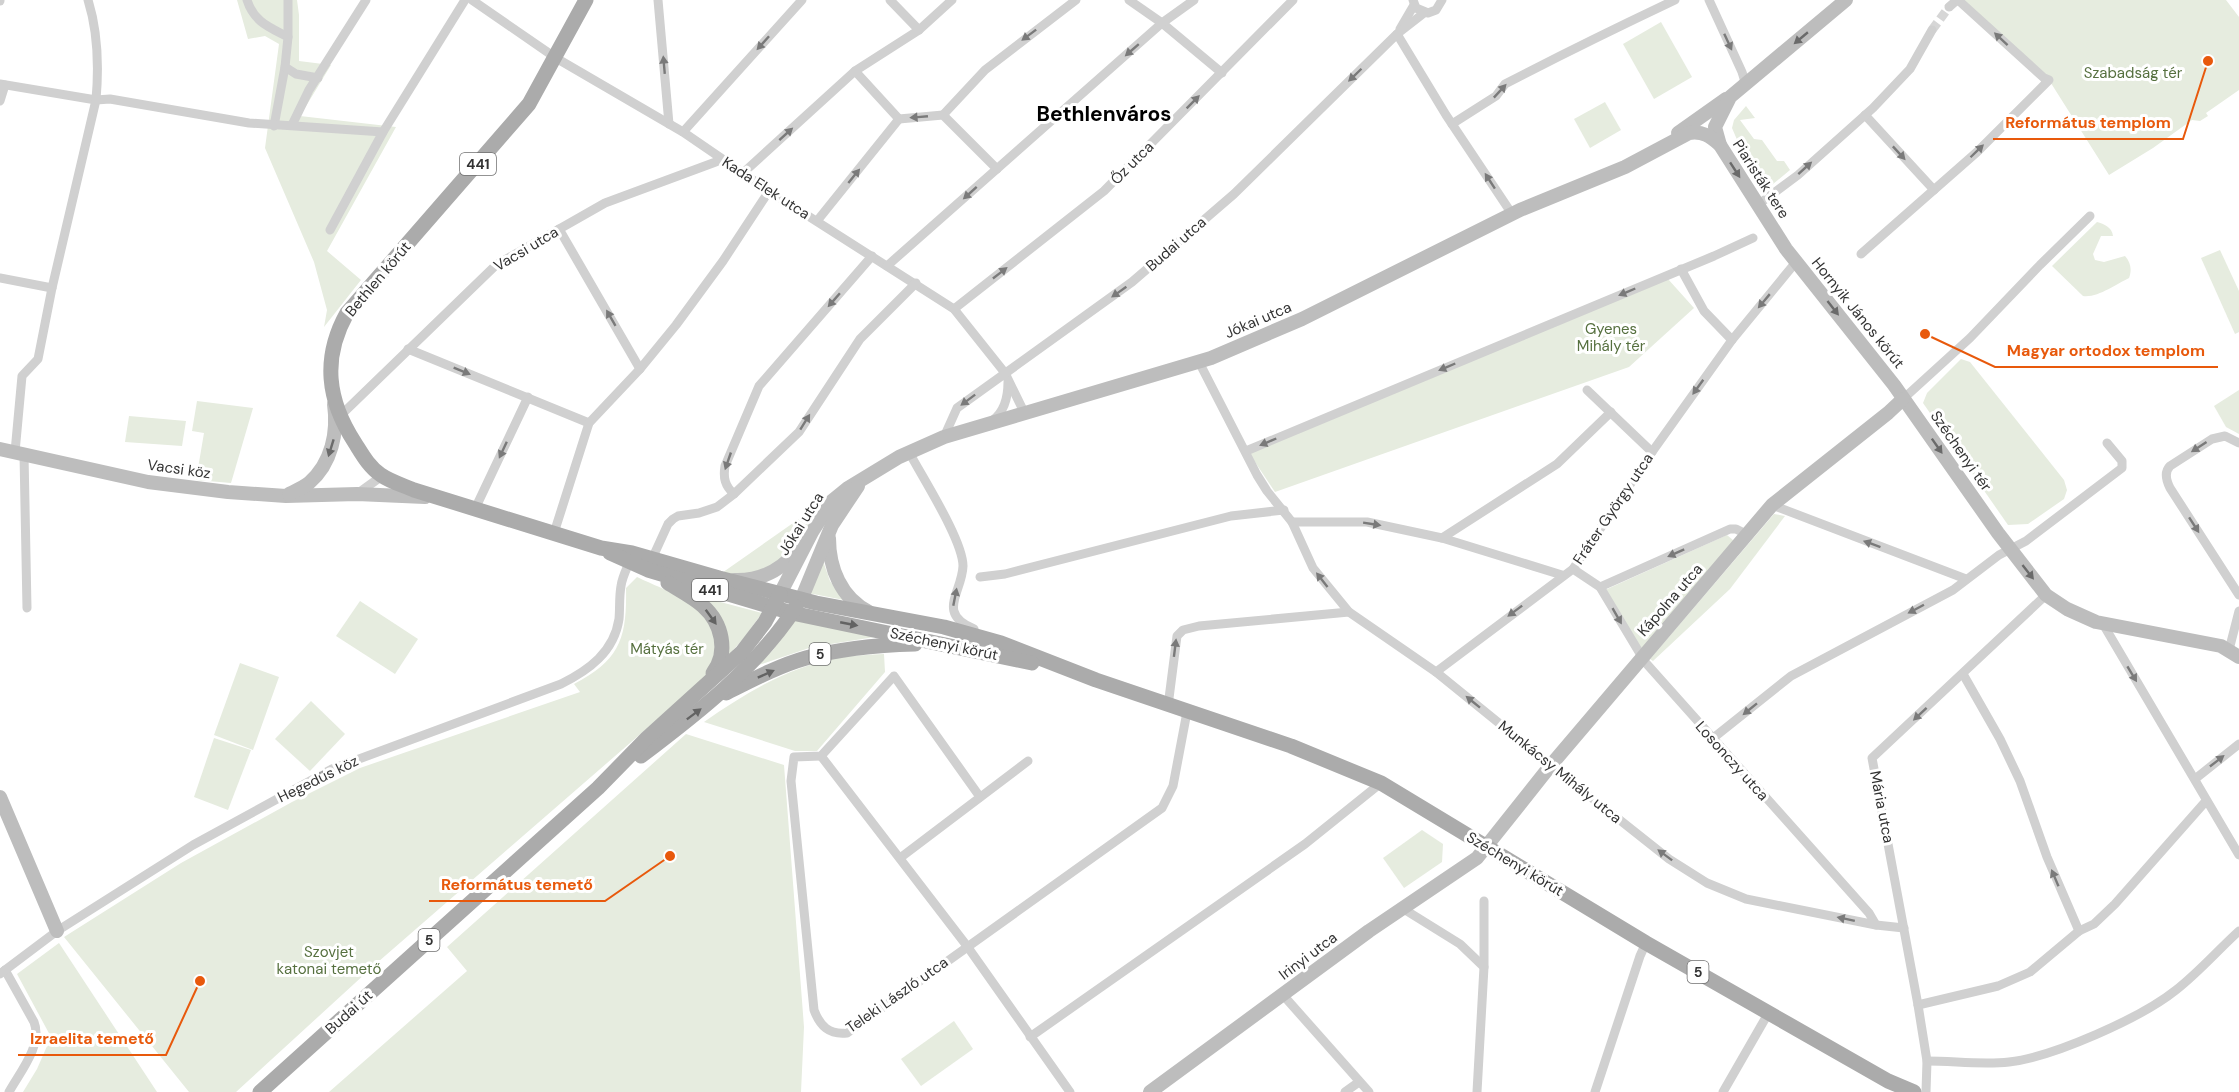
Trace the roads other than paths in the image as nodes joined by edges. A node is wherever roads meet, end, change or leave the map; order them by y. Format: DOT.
graph roads {
  1 [pos="88,0"];
  2 [pos="247,0"];
  3 [pos="288,0"];
  4 [pos="366,0"];
  5 [pos="465,0"];
  6 [pos="472,0"];
  7 [pos="586,0"];
  8 [pos="658,0"];
  9 [pos="802,0"];
  10 [pos="890,0"];
  11 [pos="952,0"];
  12 [pos="1076,0"];
  13 [pos="1129,0"];
  14 [pos="1194,0"];
  15 [pos="1293,0"];
  16 [pos="1452,0"];
  17 [pos="1674,0"];
  18 [pos="1709,0"];
  19 [pos="1846,0"];
  20 [pos="1958,0"];
  21 [pos="1413,2"];
  22 [pos="1442,2"];
  23 [pos="1948,7"];
  24 [pos="1424,13"];
  25 [pos="1162,23"];
  26 [pos="919,30"];
  27 [pos="1932,30"];
  28 [pos="1397,34"];
  29 [pos="288,37"];
  30 [pos="556,58"];
  31 [pos="285,67"];
  32 [pos="855,71"];
  33 [pos="1222,73"];
  34 [pos="318,78"];
  35 [pos="2,85"];
  36 [pos="1746,85"];
  37 [pos="1730,97"];
  38 [pos="96,100"];
  39 [pos="0,101"];
  40 [pos="943,115"];
  41 [pos="1864,115"];
  42 [pos="899,119"];
  43 [pos="669,124"];
  44 [pos="1452,124"];
  45 [pos="292,125"];
  46 [pos="274,126"];
  47 [pos="383,132"];
  48 [pos="683,132"];
  49 [pos="1720,145"];
  50 [pos="1654,150"];
  51 [pos="721,160"];
  52 [pos="997,169"];
  53 [pos="743,173"];
  54 [pos="1934,190"];
  55 [pos="769,191"];
  56 [pos="1758,204"];
  57 [pos="1512,214"];
  58 [pos="2090,216"];
  59 [pos="817,221"];
  60 [pos="559,229"];
  61 [pos="330,230"];
  62 [pos="1753,238"];
  63 [pos="1786,249"];
  64 [pos="1861,254"];
  65 [pos="872,256"];
  66 [pos="1796,262"];
  67 [pos="887,266"];
  68 [pos="1681,269"];
  69 [pos="0,278"];
  70 [pos="916,283"];
  71 [pos="51,288"];
  72 [pos="954,309"];
  73 [pos="1732,340"];
  74 [pos="408,349"];
  75 [pos="1199,362"];
  76 [pos="640,369"];
  77 [pos="1006,376"];
  78 [pos="332,390"];
  79 [pos="1587,390"];
  80 [pos="528,397"];
  81 [pos="1903,399"];
  82 [pos="1024,412"];
  83 [pos="1611,412"];
  84 [pos="340,416"];
  85 [pos="589,423"];
  86 [pos="987,423"];
  87 [pos="944,437"];
  88 [pos="2107,443"];
  89 [pos="2239,443"];
  90 [pos="0,449"];
  91 [pos="1246,451"];
  92 [pos="909,452"];
  93 [pos="1652,452"];
  94 [pos="19,453"];
  95 [pos="382,476"];
  96 [pos="860,482"];
  97 [pos="357,494"];
  98 [pos="734,494"];
  99 [pos="286,496"];
  100 [pos="444,499"];
  101 [pos="1772,505"];
  102 [pos="475,509"];
  103 [pos="1284,510"];
  104 [pos="1292,522"];
  105 [pos="812,532"];
  106 [pos="554,533"];
  107 [pos="829,533"];
  108 [pos="1748,535"];
  109 [pos="1442,538"];
  110 [pos="601,548"];
  111 [pos="2010,549"];
  112 [pos="629,563"];
  113 [pos="650,565"];
  114 [pos="1573,569"];
  115 [pos="1562,575"];
  116 [pos="980,577"];
  117 [pos="719,578"];
  118 [pos="1966,579"];
  119 [pos="1600,587"];
  120 [pos="2046,595"];
  121 [pos="2239,595"];
  122 [pos="777,600"];
  123 [pos="801,600"];
  124 [pos="27,608"];
  125 [pos="2239,611"];
  126 [pos="1349,612"];
  127 [pos="792,613"];
  128 [pos="877,615"];
  129 [pos="2103,624"];
  130 [pos="936,643"];
  131 [pos="1002,643"];
  132 [pos="2234,654"];
  133 [pos="1642,658"];
  134 [pos="1436,672"];
  135 [pos="1963,674"];
  136 [pos="1096,680"];
  137 [pos="704,685"];
  138 [pos="713,699"];
  139 [pos="1168,706"];
  140 [pos="1187,712"];
  141 [pos="1712,739"];
  142 [pos="2239,744"];
  143 [pos="821,756"];
  144 [pos="1028,761"];
  145 [pos="1551,765"];
  146 [pos="2195,779"];
  147 [pos="1381,783"];
  148 [pos="598,788"];
  149 [pos="0,796"];
  150 [pos="980,797"];
  151 [pos="2206,801"];
  152 [pos="1486,847"];
  153 [pos="2239,855"];
  154 [pos="900,858"];
  155 [pos="1484,901"];
  156 [pos="1402,908"];
  157 [pos="1876,926"];
  158 [pos="1904,928"];
  159 [pos="57,931"];
  160 [pos="2079,931"];
  161 [pos="2239,931"];
  162 [pos="1646,943"];
  163 [pos="967,946"];
  164 [pos="1484,967"];
  165 [pos="2,972"];
  166 [pos="1283,995"];
  167 [pos="1918,1005"];
  168 [pos="1769,1012"];
  169 [pos="1030,1037"];
  170 [pos="1927,1061"];
  171 [pos="1359,1082"];
  172 [pos="9,1092"];
  173 [pos="260,1092"];
  174 [pos="1070,1092"];
  175 [pos="1150,1092"];
  176 [pos="1345,1092"];
  177 [pos="1369,1092"];
  178 [pos="1477,1092"];
  179 [pos="1595,1092"];
  180 [pos="1723,1092"];
  181 [pos="1914,1092"];
  182 [pos="1926,1092"];
  1 -- 38 [label="street"];
  2 -- 29 [label="street"];
  3 -- 29 [label="street"];
  4 -- 34 [label="street"];
  5 -- 47 [label="street"];
  6 -- 30 [label="street, Kada Elek utca"];
  7 -- 30 [label="main road, Bethlen körút / 441"];
  43 -- 8 [label="street, one-way"];
  9 -- 48 [label="street, one-way"];
  10 -- 26 [label="street"];
  11 -- 26 [label="street"];
  12 -- 40 [label="street, one-way"];
  13 -- 25 [label="street"];
  14 -- 25 [label="street"];
  15 -- 33 [label="street, Őz utca"];
  16 -- 22 [label="street"];
  44 -- 17 [label="street, one-way"];
  18 -- 36 [label="street, one-way"];
  19 -- 36 [label="street, one-way"];
  20 -- 23 [label="street"];
  54 -- 20 [label="street, one-way"];
  21 -- 24 [label="street"];
  21 -- 28 [label="street, Budai utca"];
  22 -- 24 [label="street, Budai utca"];
  24 -- 28 [label="street, Budai utca"];
  25 -- 33 [label="street"];
  25 -- 52 [label="street, one-way"];
  26 -- 32 [label="street"];
  27 -- 41 [label="street"];
  28 -- 44 [label="street"];
  28 -- 77 [label="street, Budai utca, one-way"];
  29 -- 31 [label="street"];
  30 -- 43 [label="street, Kada Elek utca"];
  30 -- 78 [label="main road, Bethlen körút / 441"];
  31 -- 34 [label="street"];
  31 -- 46 [label="street"];
  32 -- 42 [label="street"];
  53 -- 32 [label="street, one-way"];
  72 -- 33 [label="street, Őz utca, one-way"];
  34 -- 45 [label="street"];
  35 -- 38 [label="street"];
  35 -- 39 [label="street"];
  36 -- 37 [label="street"];
  37 -- 49 [label="street"];
  37 -- 50 [label="street"];
  38 -- 46 [label="street"];
  38 -- 71 [label="street"];
  40 -- 42 [label="street, one-way"];
  40 -- 52 [label="street"];
  41 -- 54 [label="street, one-way"];
  56 -- 41 [label="street, one-way"];
  59 -- 42 [label="street, one-way"];
  43 -- 48 [label="street, Kada Elek utca"];
  57 -- 44 [label="street, one-way"];
  45 -- 46 [label="street"];
  45 -- 47 [label="street"];
  47 -- 61 [label="street"];
  48 -- 51 [label="street, Kada Elek utca"];
  49 -- 50 [label="street, Piaristák tere"];
  49 -- 56 [label="street, Piaristák tere, one-way"];
  50 -- 57 [label="street, Jókai utca"];
  51 -- 53 [label="street, Kada Elek utca"];
  51 -- 60 [label="street, Vacsi utca"];
  52 -- 67 [label="street, one-way"];
  53 -- 55 [label="street, Kada Elek utca"];
  54 -- 64 [label="street"];
  55 -- 59 [label="street, Kada Elek utca"];
  55 -- 76 [label="street"];
  56 -- 63 [label="street, Piaristák tere"];
  57 -- 75 [label="street, Jókai utca"];
  58 -- 81 [label="street"];
  59 -- 65 [label="street, Kada Elek utca"];
  60 -- 74 [label="street, Vacsi utca"];
  76 -- 60 [label="street, one-way"];
  62 -- 68 [label="street"];
  63 -- 66 [label="street, Hornyik János körút"];
  65 -- 67 [label="street, Kada Elek utca"];
  65 -- 98 [label="street, one-way"];
  66 -- 73 [label="street, one-way"];
  66 -- 81 [label="street, Hornyik János körút, one-way"];
  67 -- 70 [label="street, Kada Elek utca"];
  68 -- 73 [label="street"];
  68 -- 91 [label="street, one-way"];
  69 -- 71 [label="street"];
  70 -- 72 [label="street, Kada Elek utca"];
  98 -- 70 [label="street, one-way"];
  71 -- 94 [label="street"];
  72 -- 77 [label="street, Kada Elek utca"];
  73 -- 93 [label="street, Fráter György utca, one-way"];
  74 -- 80 [label="street, one-way"];
  74 -- 84 [label="street, Vacsi utca"];
  75 -- 82 [label="street, Jókai utca"];
  75 -- 91 [label="street, Munkácsy Mihály utca"];
  76 -- 85 [label="street"];
  77 -- 82 [label="street, Kada Elek utca"];
  77 -- 86 [label="street"];
  77 -- 87 [label="street, Budai utca, one-way"];
  78 -- 84 [label="main road, Bethlen körút / 441"];
  78 -- 99 [label="street, one-way"];
  79 -- 83 [label="street"];
  80 -- 85 [label="street"];
  80 -- 102 [label="street, one-way"];
  81 -- 101 [label="street, Kápolna utca"];
  81 -- 111 [label="street, Széchenyi tér, one-way"];
  82 -- 86 [label="street, Jókai utca"];
  83 -- 93 [label="street"];
  83 -- 109 [label="street"];
  84 -- 95 [label="main road, Bethlen körút / 441"];
  85 -- 106 [label="street"];
  86 -- 87 [label="street, Jókai utca"];
  87 -- 92 [label="street, Jókai utca"];
  88 -- 111 [label="street"];
  89 -- 121 [label="street, one-way"];
  90 -- 94 [label="street, Vacsi köz"];
  91 -- 103 [label="street, Munkácsy Mihály utca"];
  92 -- 96 [label="street, Jókai utca"];
  131 -- 92 [label="street, one-way"];
  93 -- 114 [label="street, Fráter György utca"];
  94 -- 99 [label="street, Vacsi köz"];
  94 -- 124 [label="street"];
  95 -- 97 [label="street"];
  95 -- 100 [label="main road, Bethlen körút / 441"];
  96 -- 105 [label="street, Jókai utca"];
  96 -- 107 [label="street, Jókai utca"];
  97 -- 99 [label="street, Vacsi köz"];
  97 -- 100 [label="street, Vacsi köz"];
  98 -- 113 [label="street"];
  100 -- 102 [label="main road, Bethlen körút / 441"];
  101 -- 108 [label="street, Kápolna utca"];
  118 -- 101 [label="street, one-way"];
  102 -- 106 [label="main road, Bethlen körút / 441"];
  103 -- 104 [label="street, Munkácsy Mihály utca"];
  103 -- 116 [label="street"];
  104 -- 109 [label="street, one-way"];
  126 -- 104 [label="street, Munkácsy Mihály utca, one-way"];
  105 -- 117 [label="street"];
  105 -- 122 [label="street, Jókai utca"];
  106 -- 110 [label="main road, Bethlen körút / 441"];
  107 -- 123 [label="street, Jókai utca"];
  107 -- 128 [label="street"];
  108 -- 119 [label="street, one-way"];
  108 -- 133 [label="street, Kápolna utca"];
  109 -- 115 [label="street"];
  110 -- 112 [label="main road, Bethlen körút / 441"];
  110 -- 113 [label="main road, Bethlen körút / 441"];
  111 -- 118 [label="street"];
  111 -- 120 [label="street, Széchenyi tér, one-way"];
  112 -- 113 [label="main road, Bethlen körút / 441"];
  112 -- 159 [label="street, Hegedűs köz"];
  113 -- 117 [label="main road, Bethlen körút / 441"];
  113 -- 122 [label="main road, Bethlen körút / 441"];
  113 -- 137 [label="main road, one-way"];
  114 -- 115 [label="street, Fráter György utca"];
  114 -- 119 [label="street"];
  115 -- 134 [label="street, Fráter György utca, one-way"];
  117 -- 122 [label="main road, Bethlen körút / 441"];
  118 -- 141 [label="street, one-way"];
  119 -- 133 [label="street, Losonczy utca, one-way"];
  120 -- 129 [label="street"];
  120 -- 135 [label="street, Mária utca"];
  122 -- 123 [label="main road, 5"];
  122 -- 127 [label="main road, 5"];
  122 -- 137 [label="main road, 5"];
  123 -- 127 [label="main road, 5"];
  123 -- 128 [label="main road, Széchenyi körút / 5"];
  125 -- 132 [label="street"];
  126 -- 134 [label="street, Munkácsy Mihály utca"];
  139 -- 126 [label="street, one-way"];
  127 -- 130 [label="main road, Széchenyi körút / 5, one-way"];
  127 -- 138 [label="main road, 5"];
  128 -- 131 [label="main road, Széchenyi körút / 5"];
  129 -- 132 [label="street"];
  129 -- 146 [label="street, one-way"];
  130 -- 136 [label="main road, Széchenyi körút / 5"];
  138 -- 130 [label="main road, 5, one-way"];
  131 -- 136 [label="main road, Széchenyi körút / 5"];
  133 -- 141 [label="street, Losonczy utca"];
  133 -- 145 [label="street, Kápolna utca"];
  145 -- 134 [label="street, Munkácsy Mihály utca, one-way"];
  135 -- 158 [label="street, Mária utca, one-way"];
  160 -- 135 [label="street, one-way"];
  136 -- 139 [label="main road, Széchenyi körút / 5"];
  137 -- 148 [label="main road, Budai út / 5"];
  148 -- 138 [label="main road, Budai út / 5, one-way"];
  139 -- 140 [label="main road, Széchenyi körút / 5"];
  140 -- 147 [label="main road, Széchenyi körút / 5"];
  140 -- 163 [label="street, Teleki László utca"];
  141 -- 157 [label="street, Losonczy utca"];
  146 -- 142 [label="street, one-way"];
  143 -- 150 [label="street"];
  143 -- 154 [label="street"];
  143 -- 163 [label="street, Teleki László utca"];
  144 -- 150 [label="street"];
  145 -- 152 [label="street, Kápolna utca"];
  157 -- 145 [label="street, Munkácsy Mihály utca, one-way"];
  146 -- 151 [label="street"];
  147 -- 152 [label="main road, Széchenyi körút / 5"];
  147 -- 169 [label="street"];
  148 -- 173 [label="main road, Budai út / 5"];
  149 -- 159 [label="street"];
  150 -- 154 [label="street"];
  151 -- 153 [label="street"];
  151 -- 160 [label="street"];
  152 -- 156 [label="street, Irinyi utca"];
  152 -- 162 [label="main road, Széchenyi körút / 5"];
  154 -- 163 [label="street"];
  155 -- 164 [label="street"];
  156 -- 164 [label="street"];
  156 -- 166 [label="street, Irinyi utca"];
  157 -- 158 [label="street, Munkácsy Mihály utca"];
  158 -- 167 [label="street, Mária utca"];
  159 -- 165 [label="street, Hegedűs köz"];
  160 -- 167 [label="street"];
  161 -- 170 [label="street"];
  162 -- 168 [label="main road, Széchenyi körút / 5"];
  162 -- 179 [label="street"];
  163 -- 169 [label="street"];
  164 -- 178 [label="street"];
  165 -- 172 [label="street"];
  166 -- 171 [label="street"];
  166 -- 175 [label="street, Irinyi utca"];
  167 -- 170 [label="street, Mária utca"];
  168 -- 180 [label="street"];
  168 -- 181 [label="main road, Széchenyi körút / 5"];
  169 -- 174 [label="street"];
  170 -- 182 [label="street, Mária utca"];
  171 -- 176 [label="street"];
  171 -- 177 [label="street"];
}
